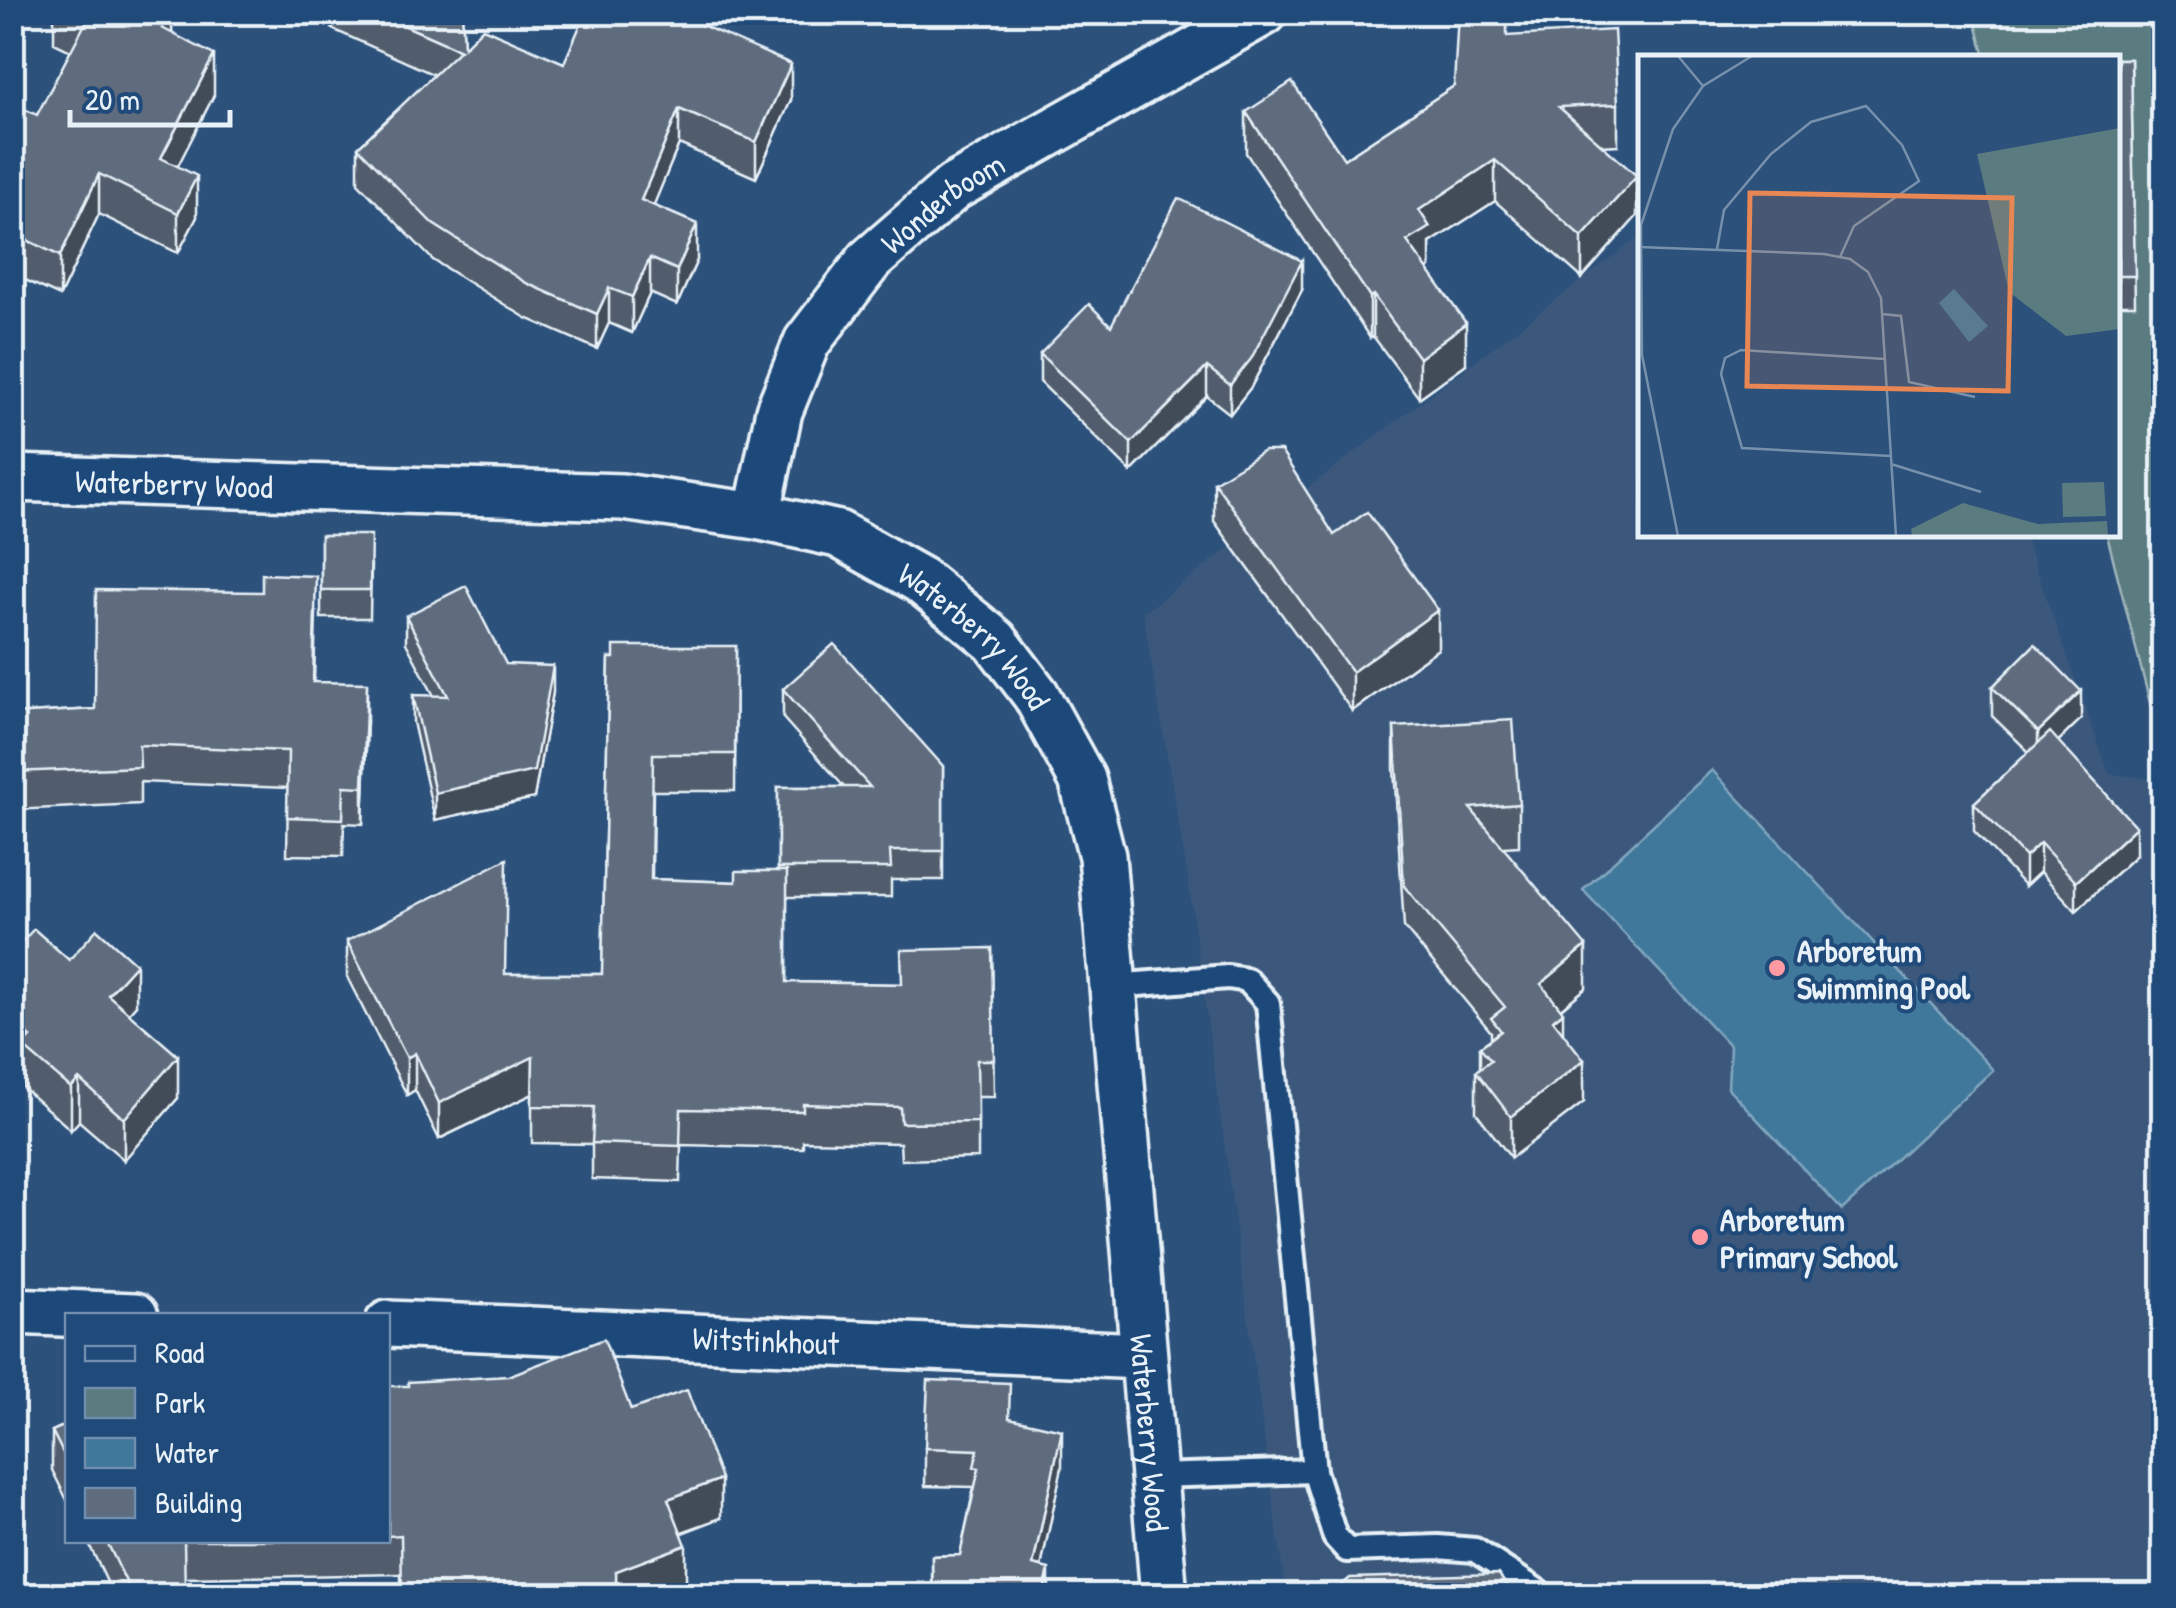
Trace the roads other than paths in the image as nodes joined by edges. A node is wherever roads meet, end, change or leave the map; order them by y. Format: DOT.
graph roads {
  1 [pos="1264,12"];
  2 [pos="12,478"];
  3 [pos="757,516"];
  4 [pos="1113,986"];
  5 [pos="12,1311"];
  6 [pos="65,1313"];
  7 [pos="390,1324"];
  8 [pos="1143,1356"];
  9 [pos="1314,1471"];
  10 [pos="1155,1476"];
  11 [pos="1164,1596"];
  12 [pos="1546,1596"];
  1 -- 3 [label="street, Wonderboom"];
  2 -- 3 [label="street, Waterberry Wood"];
  3 -- 4 [label="street, Waterberry Wood"];
  4 -- 8 [label="street, Waterberry Wood"];
  4 -- 9 [label="lane"];
  5 -- 6 [label="street"];
  7 -- 8 [label="street, Witstinkhout"];
  8 -- 10 [label="street, Waterberry Wood"];
  9 -- 10 [label="lane"];
  9 -- 12 [label="lane"];
  10 -- 11 [label="street, Waterberry Wood"];
}
